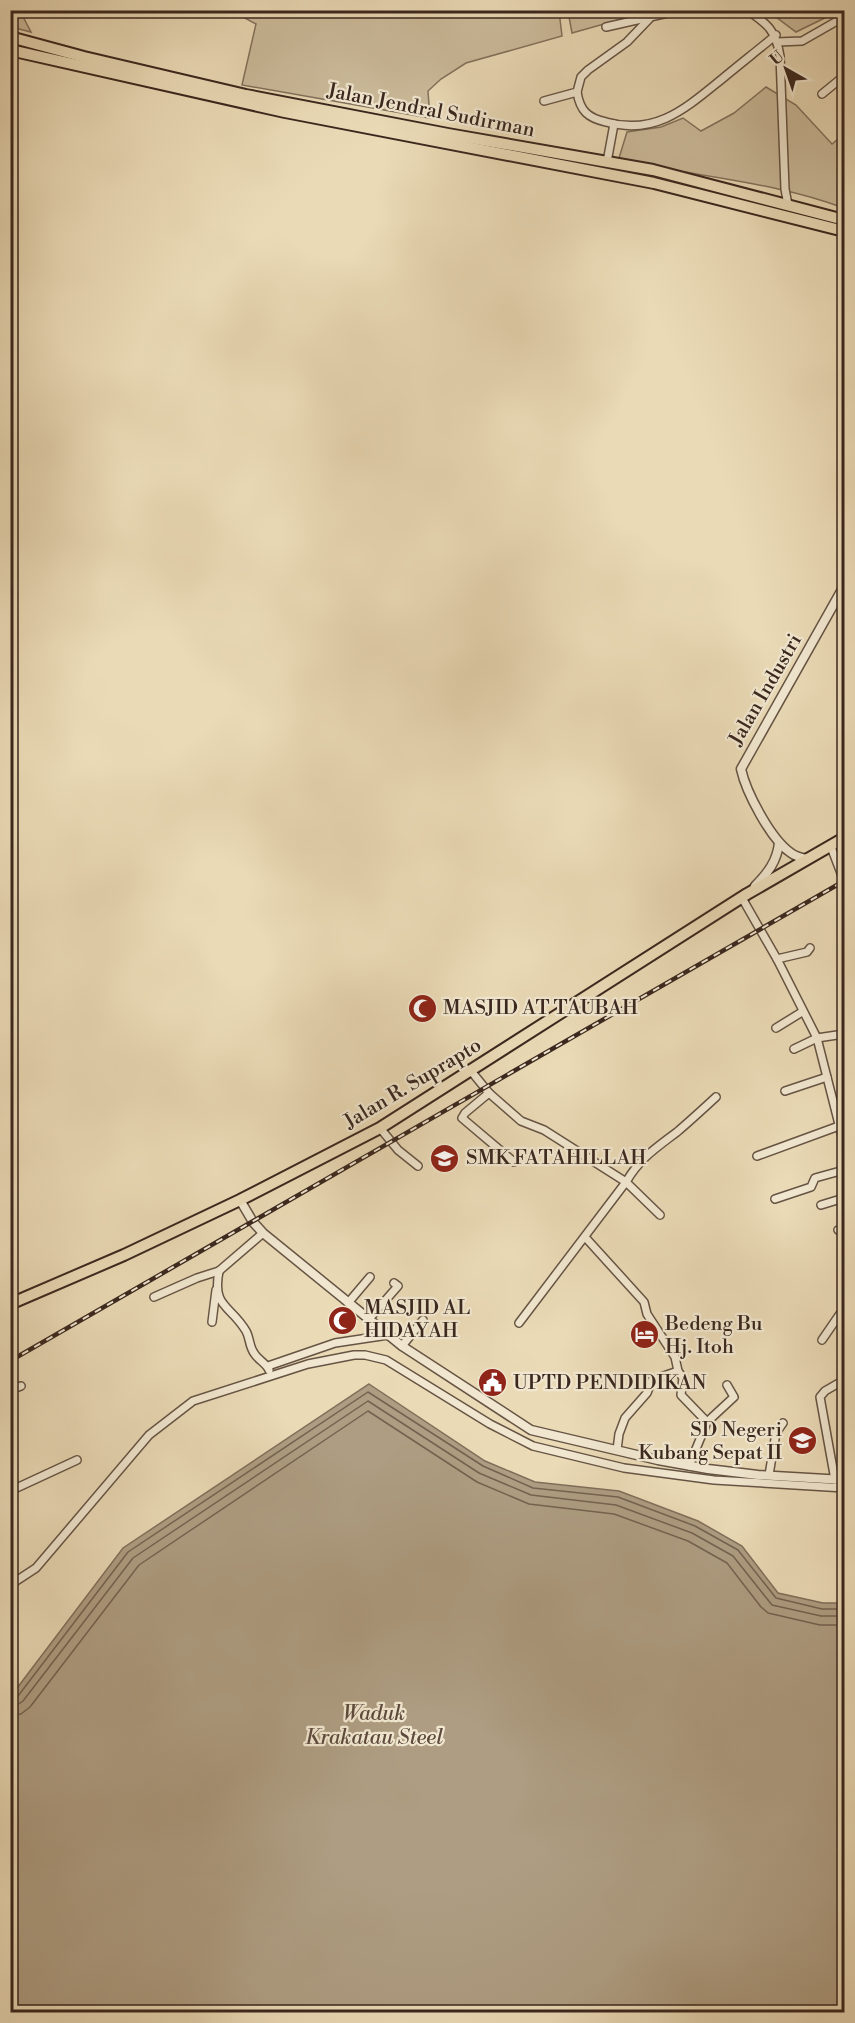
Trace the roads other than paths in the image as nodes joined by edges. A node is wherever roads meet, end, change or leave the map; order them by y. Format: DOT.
graph roads {
  1 [pos="681,10"];
  2 [pos="747,10"];
  3 [pos="844,17"];
  4 [pos="649,19"];
  5 [pos="606,27"];
  6 [pos="10,37"];
  7 [pos="777,38"];
  8 [pos="10,50"];
  9 [pos="844,76"];
  10 [pos="576,92"];
  11 [pos="822,94"];
  12 [pos="544,101"];
  13 [pos="614,124"];
  14 [pos="607,162"];
  15 [pos="788,205"];
  16 [pos="844,220"];
  17 [pos="844,231"];
  18 [pos="844,586"];
  19 [pos="844,838"];
  20 [pos="779,843"];
  21 [pos="831,847"];
  22 [pos="808,859"];
  23 [pos="844,880"];
  24 [pos="745,896"];
  25 [pos="810,948"];
  26 [pos="777,959"];
  27 [pos="802,1012"];
  28 [pos="776,1028"];
  29 [pos="844,1034"];
  30 [pos="817,1038"];
  31 [pos="794,1049"];
  32 [pos="471,1071"];
  33 [pos="827,1077"];
  34 [pos="785,1091"];
  35 [pos="489,1093"];
  36 [pos="716,1097"];
  37 [pos="840,1121"];
  38 [pos="380,1128"];
  39 [pos="844,1139"];
  40 [pos="757,1156"];
  41 [pos="514,1162"];
  42 [pos="418,1166"];
  43 [pos="844,1170"];
  44 [pos="626,1182"];
  45 [pos="844,1198"];
  46 [pos="775,1199"];
  47 [pos="240,1200"];
  48 [pos="821,1205"];
  49 [pos="660,1215"];
  50 [pos="263,1233"];
  51 [pos="585,1237"];
  52 [pos="219,1271"];
  53 [pos="370,1277"];
  54 [pos="394,1283"];
  55 [pos="216,1288"];
  56 [pos="154,1297"];
  57 [pos="348,1303"];
  58 [pos="10,1304"];
  59 [pos="844,1308"];
  60 [pos="369,1319"];
  61 [pos="423,1320"];
  62 [pos="212,1322"];
  63 [pos="519,1323"];
  64 [pos="388,1335"];
  65 [pos="822,1340"];
  66 [pos="402,1346"];
  67 [pos="268,1366"];
  68 [pos="678,1371"];
  69 [pos="270,1376"];
  70 [pos="844,1380"];
  71 [pos="728,1385"];
  72 [pos="21,1386"];
  73 [pos="10,1390"];
  74 [pos="707,1422"];
  75 [pos="783,1423"];
  76 [pos="617,1450"];
  77 [pos="77,1460"];
  78 [pos="689,1466"];
  79 [pos="769,1475"];
  80 [pos="840,1480"];
  81 [pos="844,1488"];
  82 [pos="10,1491"];
  83 [pos="10,1585"];
  1 -- 4 [label="street"];
  2 -- 7 [label="street"];
  3 -- 7 [label="street"];
  4 -- 5 [label="street"];
  4 -- 10 [label="street"];
  6 -- 14 [label="highway, Jalan Jendral Sudirman"];
  7 -- 13 [label="street"];
  7 -- 15 [label="street"];
  8 -- 17 [label="highway, Jalan Jendral Sudirman"];
  9 -- 11 [label="street"];
  10 -- 12 [label="street"];
  10 -- 13 [label="street"];
  13 -- 14 [label="street"];
  14 -- 15 [label="highway, Jalan Jendral Sudirman"];
  15 -- 16 [label="highway, Jalan Jendral Sudirman"];
  18 -- 20 [label="street, Jalan Industri"];
  19 -- 21 [label="highway, Jalan R. Suprapto"];
  20 -- 22 [label="street, Jalan Industri"];
  20 -- 24 [label="street"];
  21 -- 22 [label="highway, Jalan R. Suprapto"];
  21 -- 23 [label="street"];
  22 -- 24 [label="highway, Jalan R. Suprapto"];
  24 -- 26 [label="street"];
  24 -- 32 [label="highway, Jalan R. Suprapto"];
  25 -- 26 [label="street"];
  26 -- 27 [label="street"];
  27 -- 28 [label="street"];
  27 -- 30 [label="street"];
  29 -- 30 [label="street"];
  30 -- 31 [label="street"];
  30 -- 33 [label="street"];
  32 -- 35 [label="street"];
  32 -- 38 [label="highway, Jalan R. Suprapto"];
  33 -- 34 [label="street"];
  33 -- 37 [label="street"];
  35 -- 41 [label="street"];
  35 -- 44 [label="street"];
  36 -- 44 [label="street"];
  37 -- 39 [label="street"];
  37 -- 40 [label="street"];
  38 -- 42 [label="street"];
  38 -- 47 [label="highway, Jalan R. Suprapto"];
  43 -- 46 [label="street"];
  44 -- 49 [label="street"];
  44 -- 51 [label="street"];
  45 -- 48 [label="street"];
  47 -- 50 [label="street"];
  47 -- 58 [label="highway, Jalan R. Suprapto"];
  50 -- 52 [label="street"];
  50 -- 57 [label="street"];
  51 -- 63 [label="street"];
  51 -- 68 [label="street"];
  52 -- 55 [label="street"];
  52 -- 56 [label="street"];
  53 -- 57 [label="street"];
  54 -- 60 [label="street"];
  55 -- 62 [label="street"];
  55 -- 67 [label="street"];
  57 -- 60 [label="street"];
  59 -- 65 [label="street"];
  60 -- 64 [label="street"];
  61 -- 66 [label="street"];
  64 -- 66 [label="street"];
  64 -- 67 [label="street"];
  66 -- 76 [label="street"];
  67 -- 69 [label="street"];
  68 -- 74 [label="street"];
  68 -- 76 [label="street"];
  69 -- 81 [label="street"];
  69 -- 83 [label="street"];
  70 -- 80 [label="street"];
  71 -- 74 [label="street"];
  72 -- 73 [label="street"];
  74 -- 78 [label="street"];
  75 -- 79 [label="street"];
  76 -- 78 [label="street"];
  77 -- 82 [label="street"];
  78 -- 79 [label="street"];
  79 -- 80 [label="street"];
}
